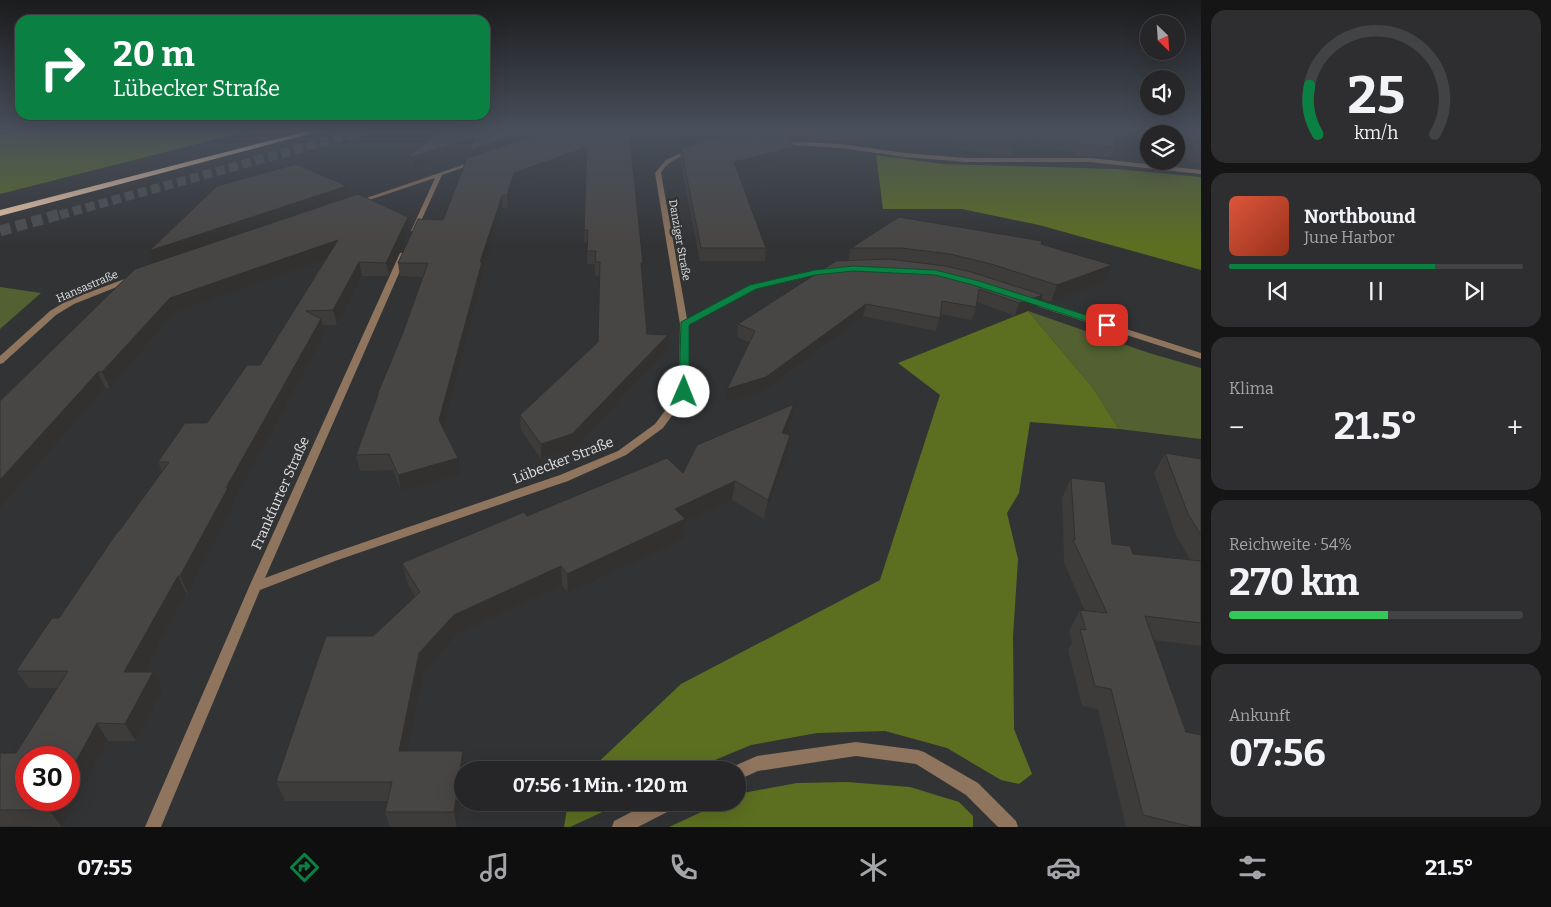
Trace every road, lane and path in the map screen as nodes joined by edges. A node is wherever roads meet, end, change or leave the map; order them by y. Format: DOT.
graph roads {
  1 [pos="167,170"];
  2 [pos="452,170"];
  3 [pos="659,170"];
  4 [pos="1179,170"];
  5 [pos="1201,172"];
  6 [pos="440,174"];
  7 [pos="346,206"];
  8 [pos="0,213"];
  9 [pos="843,270"];
  10 [pos="139,277"];
  11 [pos="1023,298"];
  12 [pos="684,324"];
  13 [pos="1201,356"];
  14 [pos="0,361"];
  15 [pos="255,586"];
  16 [pos="746,769"];
  17 [pos="651,811"];
  18 [pos="153,827"];
  19 [pos="620,827"];
  20 [pos="1010,827"];
  1 -- 8 [label="highway"];
  2 -- 6 [label="street"];
  3 -- 12 [label="street, Danziger Straße"];
  4 -- 5 [label="street"];
  6 -- 7 [label="street"];
  6 -- 15 [label="street, Frankfurter Straße"];
  9 -- 12 [label="street"];
  10 -- 14 [label="street, Hansastraße"];
  11 -- 13 [label="street"];
  12 -- 15 [label="street, Lübecker Straße"];
  15 -- 18 [label="street, Frankfurter Straße"];
  16 -- 20 [label="street"];
  17 -- 19 [label="street"];
}
